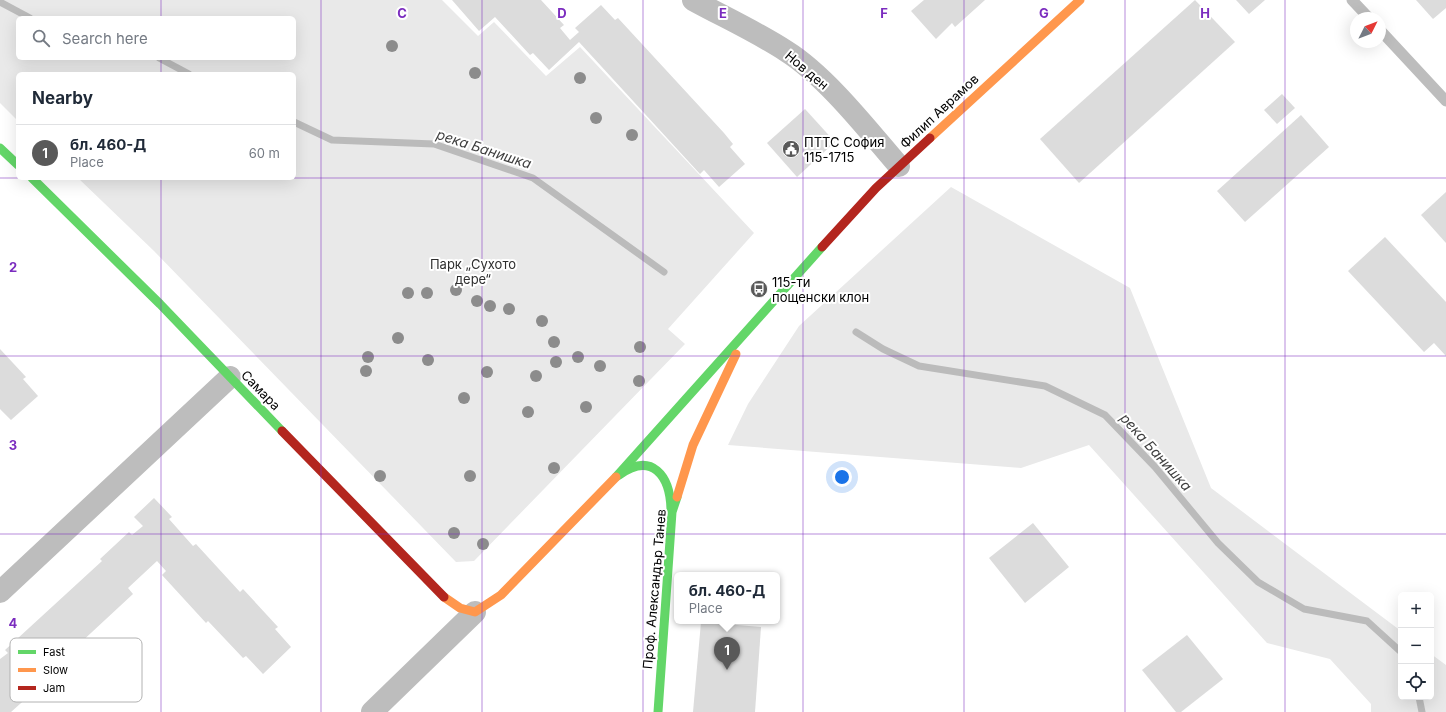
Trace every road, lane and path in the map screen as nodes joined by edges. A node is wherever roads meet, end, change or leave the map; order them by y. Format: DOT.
graph roads {
  1 [pos="693,0"];
  2 [pos="1080,0"];
  3 [pos="1352,0"];
  4 [pos="1363,12"];
  5 [pos="1386,36"];
  6 [pos="1446,101"];
  7 [pos="0,148"];
  8 [pos="16,163"];
  9 [pos="899,166"];
  10 [pos="34,180"];
  11 [pos="756,318"];
  12 [pos="230,377"];
  13 [pos="616,477"];
  14 [pos="672,512"];
  15 [pos="0,592"];
  16 [pos="475,612"];
  17 [pos="372,712"];
  18 [pos="658,712"];
  1 -- 9 [label="street, Нов ден"];
  2 -- 9 [label="street, Филип Аврамов"];
  3 -- 4 [label="lane"];
  5 -- 6 [label="lane"];
  7 -- 8 [label="street"];
  9 -- 11 [label="street, Филип Аврамов"];
  10 -- 12 [label="street, Самара"];
  11 -- 13 [label="street"];
  11 -- 14 [label="street, Проф. Александър Танев"];
  12 -- 15 [label="street"];
  12 -- 16 [label="street, Самара"];
  13 -- 14 [label="street"];
  13 -- 16 [label="street"];
  14 -- 18 [label="street, Проф. Александър Танев"];
  16 -- 17 [label="street"];
}
